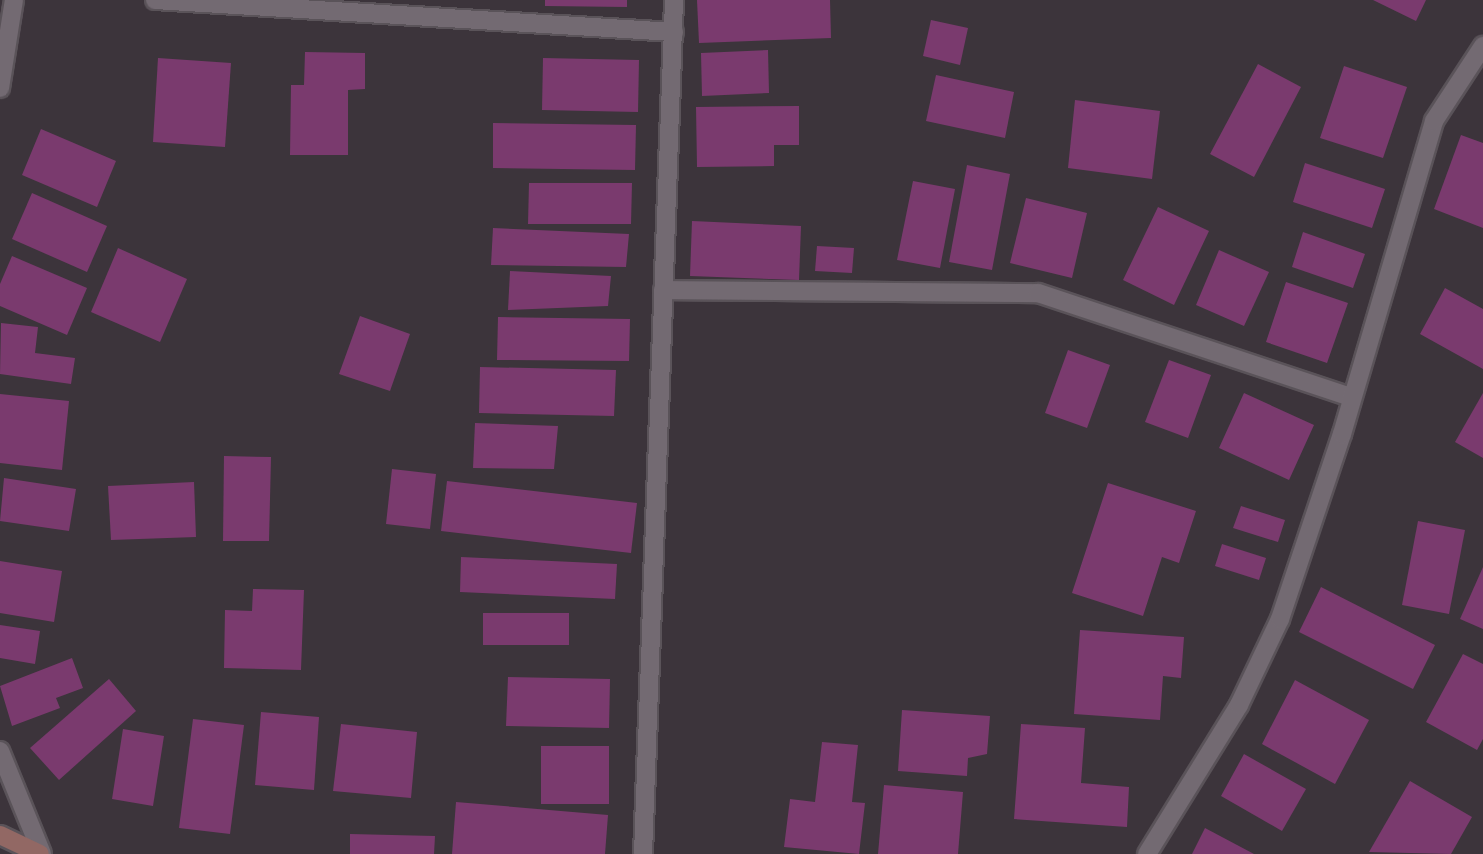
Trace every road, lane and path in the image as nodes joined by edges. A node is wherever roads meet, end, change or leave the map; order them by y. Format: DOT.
graph roads {
  1 [pos="14,0"];
  2 [pos="155,0"];
  3 [pos="674,0"];
  4 [pos="674,32"];
  5 [pos="1483,46"];
  6 [pos="0,88"];
  7 [pos="663,290"];
  8 [pos="1351,397"];
  9 [pos="0,751"];
  10 [pos="0,835"];
  11 [pos="41,854"];
  12 [pos="644,854"];
  13 [pos="1148,854"];
  1 -- 6 [label="street"];
  2 -- 4 [label="street"];
  3 -- 4 [label="street"];
  4 -- 7 [label="street"];
  5 -- 8 [label="street"];
  7 -- 8 [label="street"];
  7 -- 12 [label="street"];
  8 -- 13 [label="street"];
  9 -- 11 [label="street"];
  10 -- 11 [label="main road"];
}
